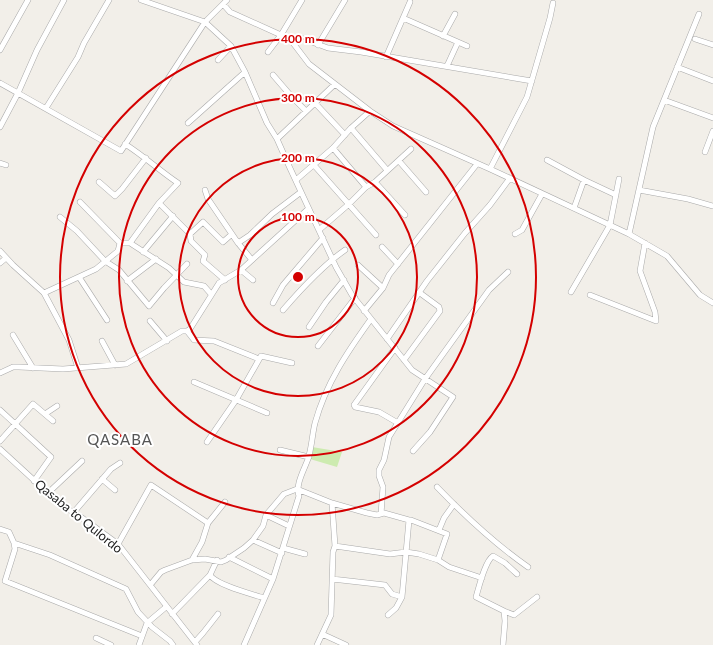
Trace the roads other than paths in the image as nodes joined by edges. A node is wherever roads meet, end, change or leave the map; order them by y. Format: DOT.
graph roads {
  1 [pos="28,0"];
  2 [pos="64,0"];
  3 [pos="109,0"];
  4 [pos="141,0"];
  5 [pos="227,0"];
  6 [pos="302,0"];
  7 [pos="345,0"];
  8 [pos="410,2"];
  9 [pos="553,3"];
  10 [pos="223,4"];
  11 [pos="455,14"];
  12 [pos="698,14"];
  13 [pos="403,18"];
  14 [pos="205,22"];
  15 [pos="281,35"];
  16 [pos="443,36"];
  17 [pos="695,39"];
  18 [pos="458,42"];
  19 [pos="293,43"];
  20 [pos="318,45"];
  21 [pos="713,45"];
  22 [pos="231,46"];
  23 [pos="467,46"];
  24 [pos="0,50"];
  25 [pos="268,52"];
  26 [pos="386,57"];
  27 [pos="218,60"];
  28 [pos="447,66"];
  29 [pos="677,68"];
  30 [pos="245,72"];
  31 [pos="273,75"];
  32 [pos="532,81"];
  33 [pos="713,81"];
  34 [pos="0,83"];
  35 [pos="335,84"];
  36 [pos="18,93"];
  37 [pos="664,100"];
  38 [pos="315,103"];
  39 [pos="46,108"];
  40 [pos="306,111"];
  41 [pos="370,111"];
  42 [pos="713,118"];
  43 [pos="2,119"];
  44 [pos="188,123"];
  45 [pos="0,127"];
  46 [pos="351,128"];
  47 [pos="713,131"];
  48 [pos="345,135"];
  49 [pos="277,139"];
  50 [pos="126,144"];
  51 [pos="333,148"];
  52 [pos="411,149"];
  53 [pos="705,152"];
  54 [pos="146,158"];
  55 [pos="547,160"];
  56 [pos="399,161"];
  57 [pos="0,163"];
  58 [pos="313,164"];
  59 [pos="478,164"];
  60 [pos="6,165"];
  61 [pos="490,169"];
  62 [pos="388,170"];
  63 [pos="510,178"];
  64 [pos="620,179"];
  65 [pos="296,180"];
  66 [pos="584,180"];
  67 [pos="99,182"];
  68 [pos="375,182"];
  69 [pos="366,187"];
  70 [pos="205,190"];
  71 [pos="639,190"];
  72 [pos="302,192"];
  73 [pos="426,192"];
  74 [pos="542,194"];
  75 [pos="616,195"];
  76 [pos="80,202"];
  77 [pos="159,203"];
  78 [pos="349,204"];
  79 [pos="713,206"];
  80 [pos="574,208"];
  81 [pos="308,209"];
  82 [pos="405,215"];
  83 [pos="173,216"];
  84 [pos="60,217"];
  85 [pos="610,225"];
  86 [pos="319,230"];
  87 [pos="190,234"];
  88 [pos="232,234"];
  89 [pos="515,234"];
  90 [pos="629,234"];
  91 [pos="376,235"];
  92 [pos="323,238"];
  93 [pos="120,243"];
  94 [pos="130,243"];
  95 [pos="238,243"];
  96 [pos="645,243"];
  97 [pos="382,248"];
  98 [pos="345,250"];
  99 [pos="0,251"];
  100 [pos="143,252"];
  101 [pos="6,258"];
  102 [pos="332,258"];
  103 [pos="156,259"];
  104 [pos="252,260"];
  105 [pos="105,261"];
  106 [pos="0,263"];
  107 [pos="187,264"];
  108 [pos="398,264"];
  109 [pos="358,265"];
  110 [pos="241,270"];
  111 [pos="508,272"];
  112 [pos="176,275"];
  113 [pos="79,277"];
  114 [pos="225,280"];
  115 [pos="253,280"];
  116 [pos="344,280"];
  117 [pos="127,281"];
  118 [pos="383,288"];
  119 [pos="571,292"];
  120 [pos="420,293"];
  121 [pos="44,294"];
  122 [pos="211,294"];
  123 [pos="590,295"];
  124 [pos="355,298"];
  125 [pos="713,302"];
  126 [pos="272,303"];
  127 [pos="283,310"];
  128 [pos="364,311"];
  129 [pos="372,319"];
  130 [pos="107,320"];
  131 [pos="150,320"];
  132 [pos="309,327"];
  133 [pos="187,331"];
  134 [pos="13,335"];
  135 [pos="387,339"];
  136 [pos="102,340"];
  137 [pos="167,341"];
  138 [pos="318,346"];
  139 [pos="395,348"];
  140 [pos="259,359"];
  141 [pos="404,360"];
  142 [pos="292,363"];
  143 [pos="115,365"];
  144 [pos="33,368"];
  145 [pos="78,368"];
  146 [pos="0,373"];
  147 [pos="425,379"];
  148 [pos="194,382"];
  149 [pos="236,400"];
  150 [pos="57,406"];
  151 [pos="0,410"];
  152 [pos="267,413"];
  153 [pos="45,414"];
  154 [pos="53,421"];
  155 [pos="398,423"];
  156 [pos="15,424"];
  157 [pos="0,441"];
  158 [pos="207,442"];
  159 [pos="0,449"];
  160 [pos="280,450"];
  161 [pos="412,451"];
  162 [pos="309,457"];
  163 [pos="82,460"];
  164 [pos="120,463"];
  165 [pos="102,479"];
  166 [pos="34,481"];
  167 [pos="437,487"];
  168 [pos="297,489"];
  169 [pos="115,490"];
  170 [pos="48,494"];
  171 [pos="225,502"];
  172 [pos="332,503"];
  173 [pos="454,504"];
  174 [pos="74,512"];
  175 [pos="381,514"];
  176 [pos="266,515"];
  177 [pos="409,520"];
  178 [pos="208,523"];
  179 [pos="289,526"];
  180 [pos="0,529"];
  181 [pos="439,530"];
  182 [pos="253,540"];
  183 [pos="14,543"];
  184 [pos="118,544"];
  185 [pos="335,546"];
  186 [pos="282,551"];
  187 [pos="406,552"];
  188 [pos="305,554"];
  189 [pos="229,557"];
  190 [pos="192,560"];
  191 [pos="217,560"];
  192 [pos="438,560"];
  193 [pos="528,567"];
  194 [pos="517,574"];
  195 [pos="210,575"];
  196 [pos="482,578"];
  197 [pos="273,579"];
  198 [pos="332,579"];
  199 [pos="151,584"];
  200 [pos="402,597"];
  201 [pos="537,597"];
  202 [pos="264,598"];
  203 [pos="166,607"];
  204 [pos="504,611"];
  205 [pos="172,614"];
  206 [pos="218,614"];
  207 [pos="388,615"];
  208 [pos="148,623"];
  209 [pos="322,634"];
  210 [pos="142,636"];
  211 [pos="96,638"];
  212 [pos="196,644"];
  213 [pos="110,645"];
  214 [pos="140,645"];
  215 [pos="173,645"];
  216 [pos="244,645"];
  217 [pos="317,645"];
  218 [pos="346,645"];
  219 [pos="504,645"];
  1 -- 24 [label="street"];
  2 -- 36 [label="street"];
  3 -- 39 [label="street"];
  4 -- 14 [label="street"];
  5 -- 10 [label="street"];
  6 -- 15 [label="street"];
  7 -- 20 [label="street"];
  8 -- 13 [label="street"];
  9 -- 32 [label="street"];
  10 -- 14 [label="street"];
  10 -- 15 [label="street"];
  11 -- 16 [label="street"];
  12 -- 29 [label="street"];
  13 -- 16 [label="street"];
  13 -- 26 [label="street"];
  14 -- 22 [label="street"];
  14 -- 50 [label="street"];
  15 -- 19 [label="street"];
  15 -- 25 [label="street"];
  16 -- 18 [label="street"];
  17 -- 21 [label="street"];
  18 -- 23 [label="street"];
  18 -- 28 [label="street"];
  19 -- 20 [label="street"];
  19 -- 35 [label="street"];
  20 -- 26 [label="street"];
  22 -- 27 [label="street"];
  22 -- 30 [label="street"];
  26 -- 28 [label="street"];
  28 -- 32 [label="street"];
  29 -- 33 [label="street"];
  29 -- 37 [label="street"];
  30 -- 44 [label="street"];
  30 -- 49 [label="street"];
  31 -- 40 [label="street"];
  32 -- 61 [label="street"];
  34 -- 36 [label="street"];
  35 -- 38 [label="street"];
  35 -- 41 [label="street"];
  36 -- 39 [label="street"];
  36 -- 43 [label="street"];
  37 -- 42 [label="street"];
  37 -- 71 [label="street"];
  38 -- 40 [label="street"];
  38 -- 48 [label="street"];
  39 -- 50 [label="street"];
  40 -- 49 [label="street"];
  41 -- 46 [label="street"];
  41 -- 59 [label="street"];
  43 -- 45 [label="street"];
  46 -- 48 [label="street"];
  46 -- 62 [label="street"];
  47 -- 53 [label="street"];
  48 -- 51 [label="street"];
  49 -- 65 [label="street"];
  50 -- 54 [label="street"];
  51 -- 58 [label="street"];
  51 -- 69 [label="street"];
  52 -- 56 [label="street"];
  54 -- 67 [label="street"];
  54 -- 77 [label="street"];
  55 -- 66 [label="street"];
  56 -- 62 [label="street"];
  56 -- 73 [label="street"];
  57 -- 60 [label="street"];
  58 -- 65 [label="street"];
  58 -- 78 [label="street"];
  59 -- 61 [label="street"];
  59 -- 108 [label="street"];
  61 -- 63 [label="street"];
  62 -- 68 [label="street"];
  63 -- 74 [label="street"];
  63 -- 120 [label="street"];
  64 -- 75 [label="street"];
  65 -- 72 [label="street"];
  66 -- 75 [label="street"];
  66 -- 80 [label="street"];
  68 -- 69 [label="street"];
  68 -- 82 [label="street"];
  69 -- 78 [label="street"];
  70 -- 88 [label="street"];
  71 -- 79 [label="street"];
  71 -- 90 [label="street"];
  72 -- 81 [label="street"];
  72 -- 95 [label="street"];
  74 -- 80 [label="street"];
  74 -- 89 [label="street"];
  75 -- 85 [label="street"];
  76 -- 93 [label="street"];
  77 -- 83 [label="street"];
  77 -- 94 [label="street"];
  78 -- 86 [label="street"];
  78 -- 91 [label="street"];
  80 -- 85 [label="street"];
  81 -- 86 [label="street"];
  81 -- 104 [label="street"];
  83 -- 87 [label="street"];
  83 -- 100 [label="street"];
  84 -- 105 [label="street"];
  85 -- 90 [label="street"];
  85 -- 119 [label="street"];
  86 -- 92 [label="street"];
  87 -- 88 [label="street"];
  87 -- 114 [label="street"];
  88 -- 95 [label="street"];
  90 -- 96 [label="street"];
  92 -- 102 [label="street"];
  92 -- 126 [label="street"];
  93 -- 94 [label="street"];
  93 -- 105 [label="street"];
  94 -- 100 [label="street"];
  95 -- 104 [label="street"];
  96 -- 123 [label="street"];
  96 -- 125 [label="street"];
  97 -- 108 [label="street"];
  98 -- 102 [label="street"];
  99 -- 101 [label="street"];
  100 -- 103 [label="street"];
  101 -- 106 [label="street"];
  101 -- 121 [label="street"];
  102 -- 116 [label="street"];
  102 -- 127 [label="street"];
  103 -- 112 [label="street"];
  103 -- 117 [label="street"];
  104 -- 110 [label="street"];
  105 -- 113 [label="street"];
  105 -- 117 [label="street"];
  107 -- 112 [label="street"];
  108 -- 118 [label="street"];
  109 -- 118 [label="street"];
  110 -- 114 [label="street"];
  110 -- 115 [label="street"];
  111 -- 147 [label="street"];
  112 -- 117 [label="street"];
  112 -- 122 [label="street"];
  113 -- 121 [label="street"];
  113 -- 130 [label="street"];
  114 -- 122 [label="street"];
  116 -- 124 [label="street"];
  116 -- 132 [label="street"];
  118 -- 128 [label="street"];
  120 -- 135 [label="street"];
  120 -- 141 [label="street"];
  121 -- 145 [label="street"];
  122 -- 133 [label="street"];
  124 -- 128 [label="street"];
  124 -- 138 [label="street"];
  128 -- 129 [label="street"];
  129 -- 135 [label="street"];
  129 -- 162 [label="street"];
  131 -- 137 [label="street"];
  133 -- 137 [label="street"];
  133 -- 140 [label="street"];
  134 -- 144 [label="street"];
  135 -- 139 [label="street"];
  136 -- 143 [label="street"];
  137 -- 143 [label="street"];
  139 -- 141 [label="street"];
  139 -- 155 [label="street"];
  140 -- 142 [label="street"];
  140 -- 149 [label="street"];
  141 -- 147 [label="street"];
  143 -- 145 [label="street"];
  144 -- 145 [label="street"];
  144 -- 146 [label="street"];
  147 -- 155 [label="street"];
  147 -- 161 [label="street"];
  148 -- 149 [label="street"];
  149 -- 152 [label="street"];
  149 -- 158 [label="street"];
  150 -- 153 [label="street"];
  151 -- 156 [label="street"];
  153 -- 154 [label="street"];
  153 -- 156 [label="street"];
  155 -- 175 [label="street"];
  156 -- 157 [label="street"];
  156 -- 166 [label="street"];
  159 -- 166 [label="street, Qasaba to Qulordo"];
  160 -- 162 [label="street"];
  162 -- 168 [label="street"];
  163 -- 170 [label="street"];
  164 -- 165 [label="street"];
  165 -- 169 [label="street"];
  165 -- 174 [label="street"];
  166 -- 170 [label="street, Qasaba to Qulordo"];
  167 -- 173 [label="street"];
  168 -- 172 [label="street"];
  168 -- 176 [label="street"];
  168 -- 179 [label="street"];
  170 -- 174 [label="street, Qasaba to Qulordo"];
  171 -- 178 [label="street"];
  172 -- 175 [label="street"];
  172 -- 185 [label="street"];
  173 -- 181 [label="street"];
  173 -- 193 [label="street"];
  174 -- 184 [label="street, Qasaba to Qulordo"];
  175 -- 177 [label="street"];
  176 -- 179 [label="street"];
  176 -- 182 [label="street"];
  177 -- 181 [label="street"];
  177 -- 187 [label="street"];
  178 -- 184 [label="street"];
  178 -- 190 [label="street"];
  179 -- 186 [label="street"];
  180 -- 183 [label="street"];
  181 -- 192 [label="street"];
  182 -- 186 [label="street"];
  182 -- 189 [label="street"];
  183 -- 208 [label="street"];
  183 -- 210 [label="street"];
  184 -- 199 [label="street, Qasaba to Qulordo"];
  185 -- 187 [label="street"];
  185 -- 198 [label="street"];
  186 -- 188 [label="street"];
  186 -- 197 [label="street"];
  187 -- 192 [label="street"];
  187 -- 200 [label="street"];
  189 -- 191 [label="street"];
  189 -- 197 [label="street"];
  190 -- 191 [label="street"];
  190 -- 199 [label="street"];
  191 -- 195 [label="street"];
  192 -- 196 [label="street"];
  194 -- 196 [label="street"];
  195 -- 202 [label="street"];
  195 -- 205 [label="street"];
  196 -- 204 [label="street"];
  197 -- 202 [label="street"];
  198 -- 200 [label="street"];
  198 -- 209 [label="street"];
  199 -- 203 [label="street, Qasaba to Qulordo"];
  200 -- 207 [label="street"];
  201 -- 204 [label="street"];
  202 -- 216 [label="street"];
  203 -- 205 [label="street, Qasaba to Qulordo"];
  203 -- 208 [label="street"];
  204 -- 219 [label="street"];
  205 -- 212 [label="street, Qasaba to Qulordo"];
  206 -- 212 [label="street"];
  208 -- 210 [label="street"];
  208 -- 215 [label="street"];
  209 -- 217 [label="street"];
  209 -- 218 [label="street"];
  210 -- 214 [label="street"];
  211 -- 213 [label="street"];
}
